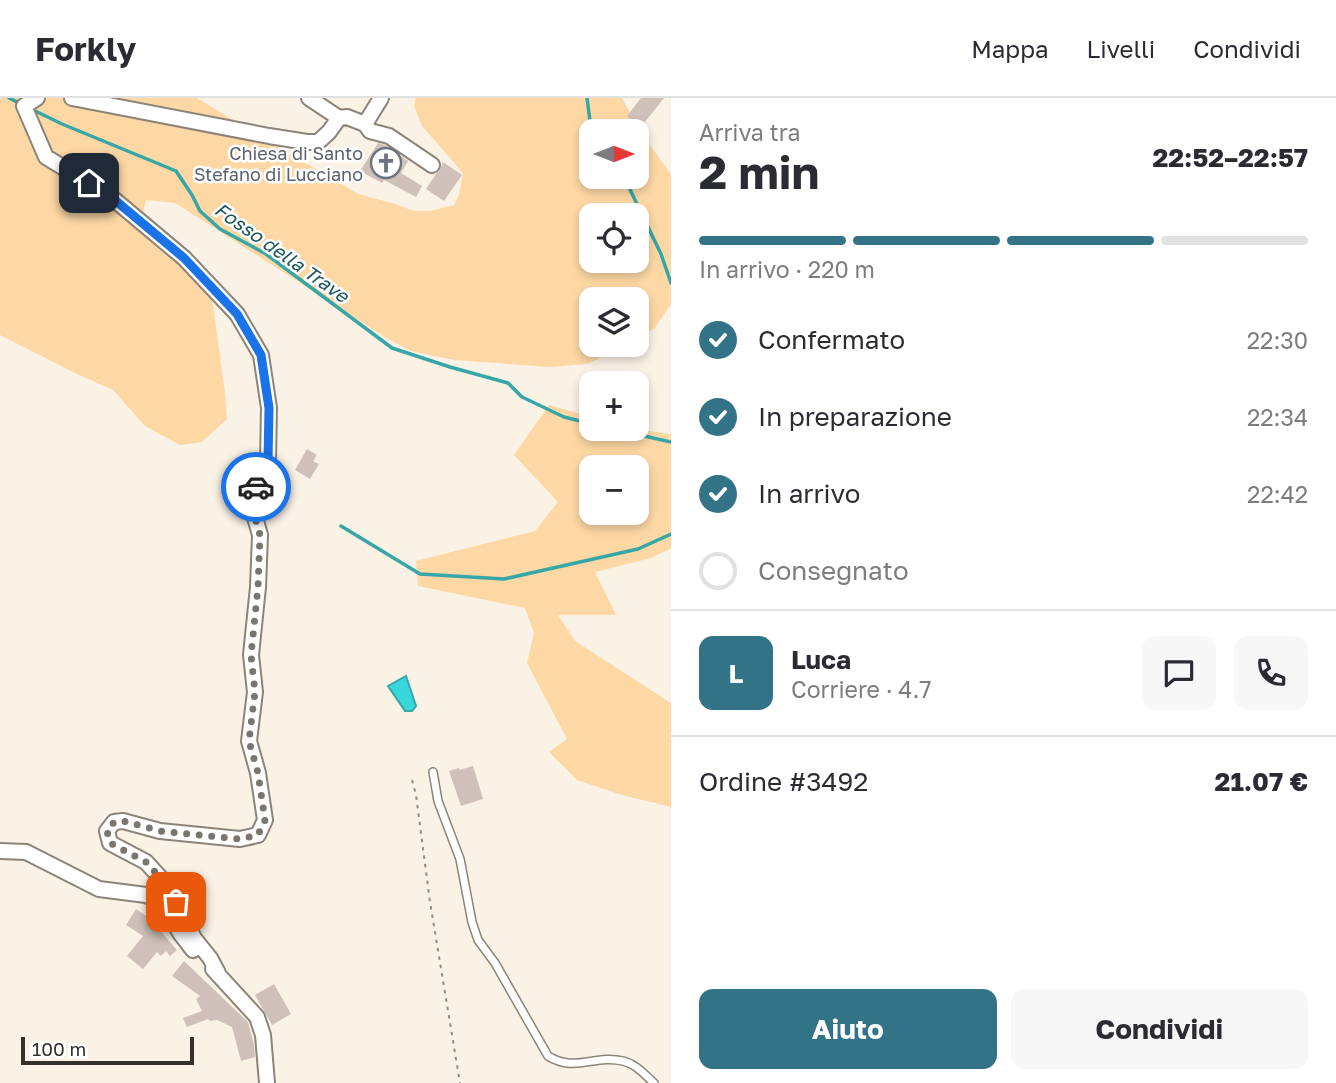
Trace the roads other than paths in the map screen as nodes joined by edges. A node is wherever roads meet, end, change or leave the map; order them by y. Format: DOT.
graph roads {
  1 [pos="37,98"];
  2 [pos="72,98"];
  3 [pos="309,98"];
  4 [pos="380,98"];
  5 [pos="339,118"];
  6 [pos="365,124"];
  7 [pos="432,165"];
  8 [pos="433,772"];
  9 [pos="0,851"];
  10 [pos="218,973"];
  11 [pos="267,1083"];
  12 [pos="654,1083"];
  1 -- 10 [label="street"];
  2 -- 5 [label="street"];
  3 -- 5 [label="street"];
  4 -- 6 [label="street"];
  5 -- 6 [label="street"];
  6 -- 7 [label="street"];
  8 -- 12 [label="lane"];
  9 -- 10 [label="street"];
  10 -- 11 [label="street"];
}
